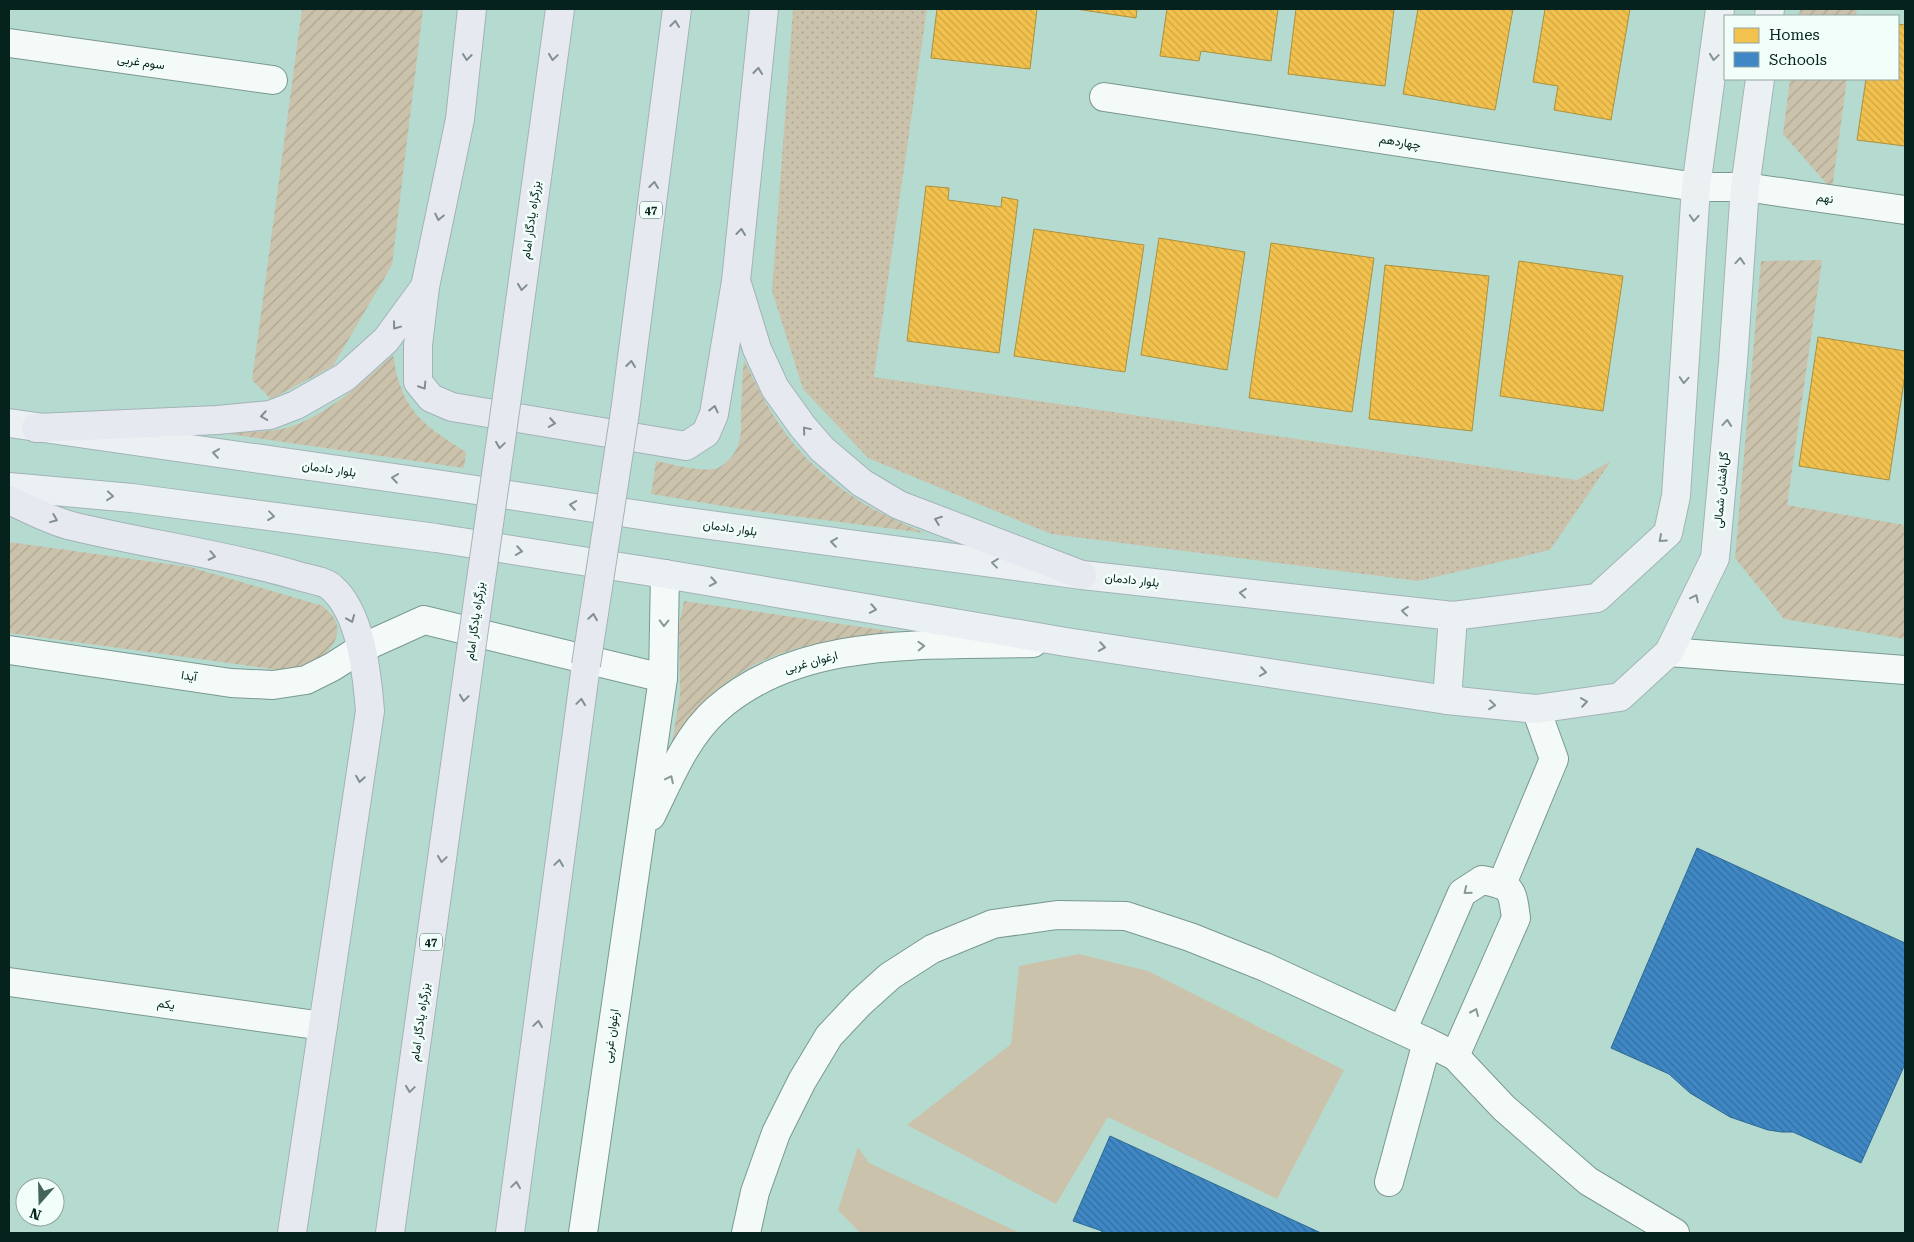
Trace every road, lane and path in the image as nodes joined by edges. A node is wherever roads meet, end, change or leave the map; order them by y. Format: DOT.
graph roads {
  1 [pos="472,9"];
  2 [pos="560,9"];
  3 [pos="677,9"];
  4 [pos="764,9"];
  5 [pos="1720,9"];
  6 [pos="9,43"];
  7 [pos="273,80"];
  8 [pos="1760,80"];
  9 [pos="1104,97"];
  10 [pos="1696,187"];
  11 [pos="1745,187"];
  12 [pos="1905,210"];
  13 [pos="736,281"];
  14 [pos="425,287"];
  15 [pos="9,423"];
  16 [pos="36,428"];
  17 [pos="9,487"];
  18 [pos="9,500"];
  19 [pos="664,574"];
  20 [pos="1082,575"];
  21 [pos="1453,616"];
  22 [pos="1066,642"];
  23 [pos="362,648"];
  24 [pos="9,650"];
  25 [pos="1669,652"];
  26 [pos="1905,670"];
  27 [pos="663,678"];
  28 [pos="1447,700"];
  29 [pos="1536,710"];
  30 [pos="640,838"];
  31 [pos="1502,884"];
  32 [pos="9,982"];
  33 [pos="323,1026"];
  34 [pos="1403,1029"];
  35 [pos="1427,1042"];
  36 [pos="1455,1056"];
  37 [pos="1389,1182"];
  38 [pos="292,1233"];
  39 [pos="390,1233"];
  40 [pos="510,1233"];
  41 [pos="582,1233"];
  42 [pos="746,1233"];
  43 [pos="1675,1233"];
  1 -- 14 [label="highway, one-way"];
  2 -- 39 [label="highway, بزرگراه یادگار امام / 47, one-way, bridge"];
  40 -- 3 [label="highway, 47, one-way, bridge"];
  13 -- 4 [label="highway, one-way"];
  5 -- 10 [label="main road, one-way"];
  6 -- 7 [label="street, سوم غربی"];
  8 -- 11 [label="main road, گل‌افشان شمالی"];
  9 -- 10 [label="street, چهاردهم"];
  10 -- 11 [label="street, چهاردهم"];
  10 -- 21 [label="main road, one-way"];
  11 -- 12 [label="street, نهم"];
  25 -- 11 [label="main road, گل‌افشان شمالی, one-way"];
  14 -- 13 [label="highway, one-way"];
  20 -- 13 [label="highway, one-way"];
  14 -- 16 [label="highway, one-way"];
  15 -- 16 [label="main road, بلوار دادمان"];
  20 -- 16 [label="main road, بلوار دادمان, one-way"];
  17 -- 19 [label="main road, one-way"];
  18 -- 23 [label="highway, one-way"];
  19 -- 22 [label="main road, one-way"];
  19 -- 27 [label="street, ارغوان غربی, one-way"];
  21 -- 20 [label="main road, بلوار دادمان, one-way"];
  21 -- 28 [label="main road"];
  22 -- 28 [label="main road, one-way"];
  30 -- 22 [label="street, ارغوان غربی, one-way"];
  23 -- 24 [label="street, آیدا"];
  23 -- 27 [label="street, آیدا"];
  23 -- 33 [label="highway, one-way"];
  25 -- 26 [label="street"];
  29 -- 25 [label="main road, گل‌افشان شمالی, one-way"];
  27 -- 30 [label="street, ارغوان غربی"];
  28 -- 29 [label="main road, گل‌افشان شمالی, one-way"];
  29 -- 31 [label="street"];
  30 -- 41 [label="street, ارغوان غربی"];
  31 -- 34 [label="street, one-way"];
  36 -- 31 [label="street, one-way"];
  32 -- 33 [label="street, یکم"];
  33 -- 38 [label="highway"];
  34 -- 35 [label="street"];
  34 -- 42 [label="street"];
  35 -- 36 [label="street"];
  35 -- 37 [label="street"];
  36 -- 43 [label="street"];
}
